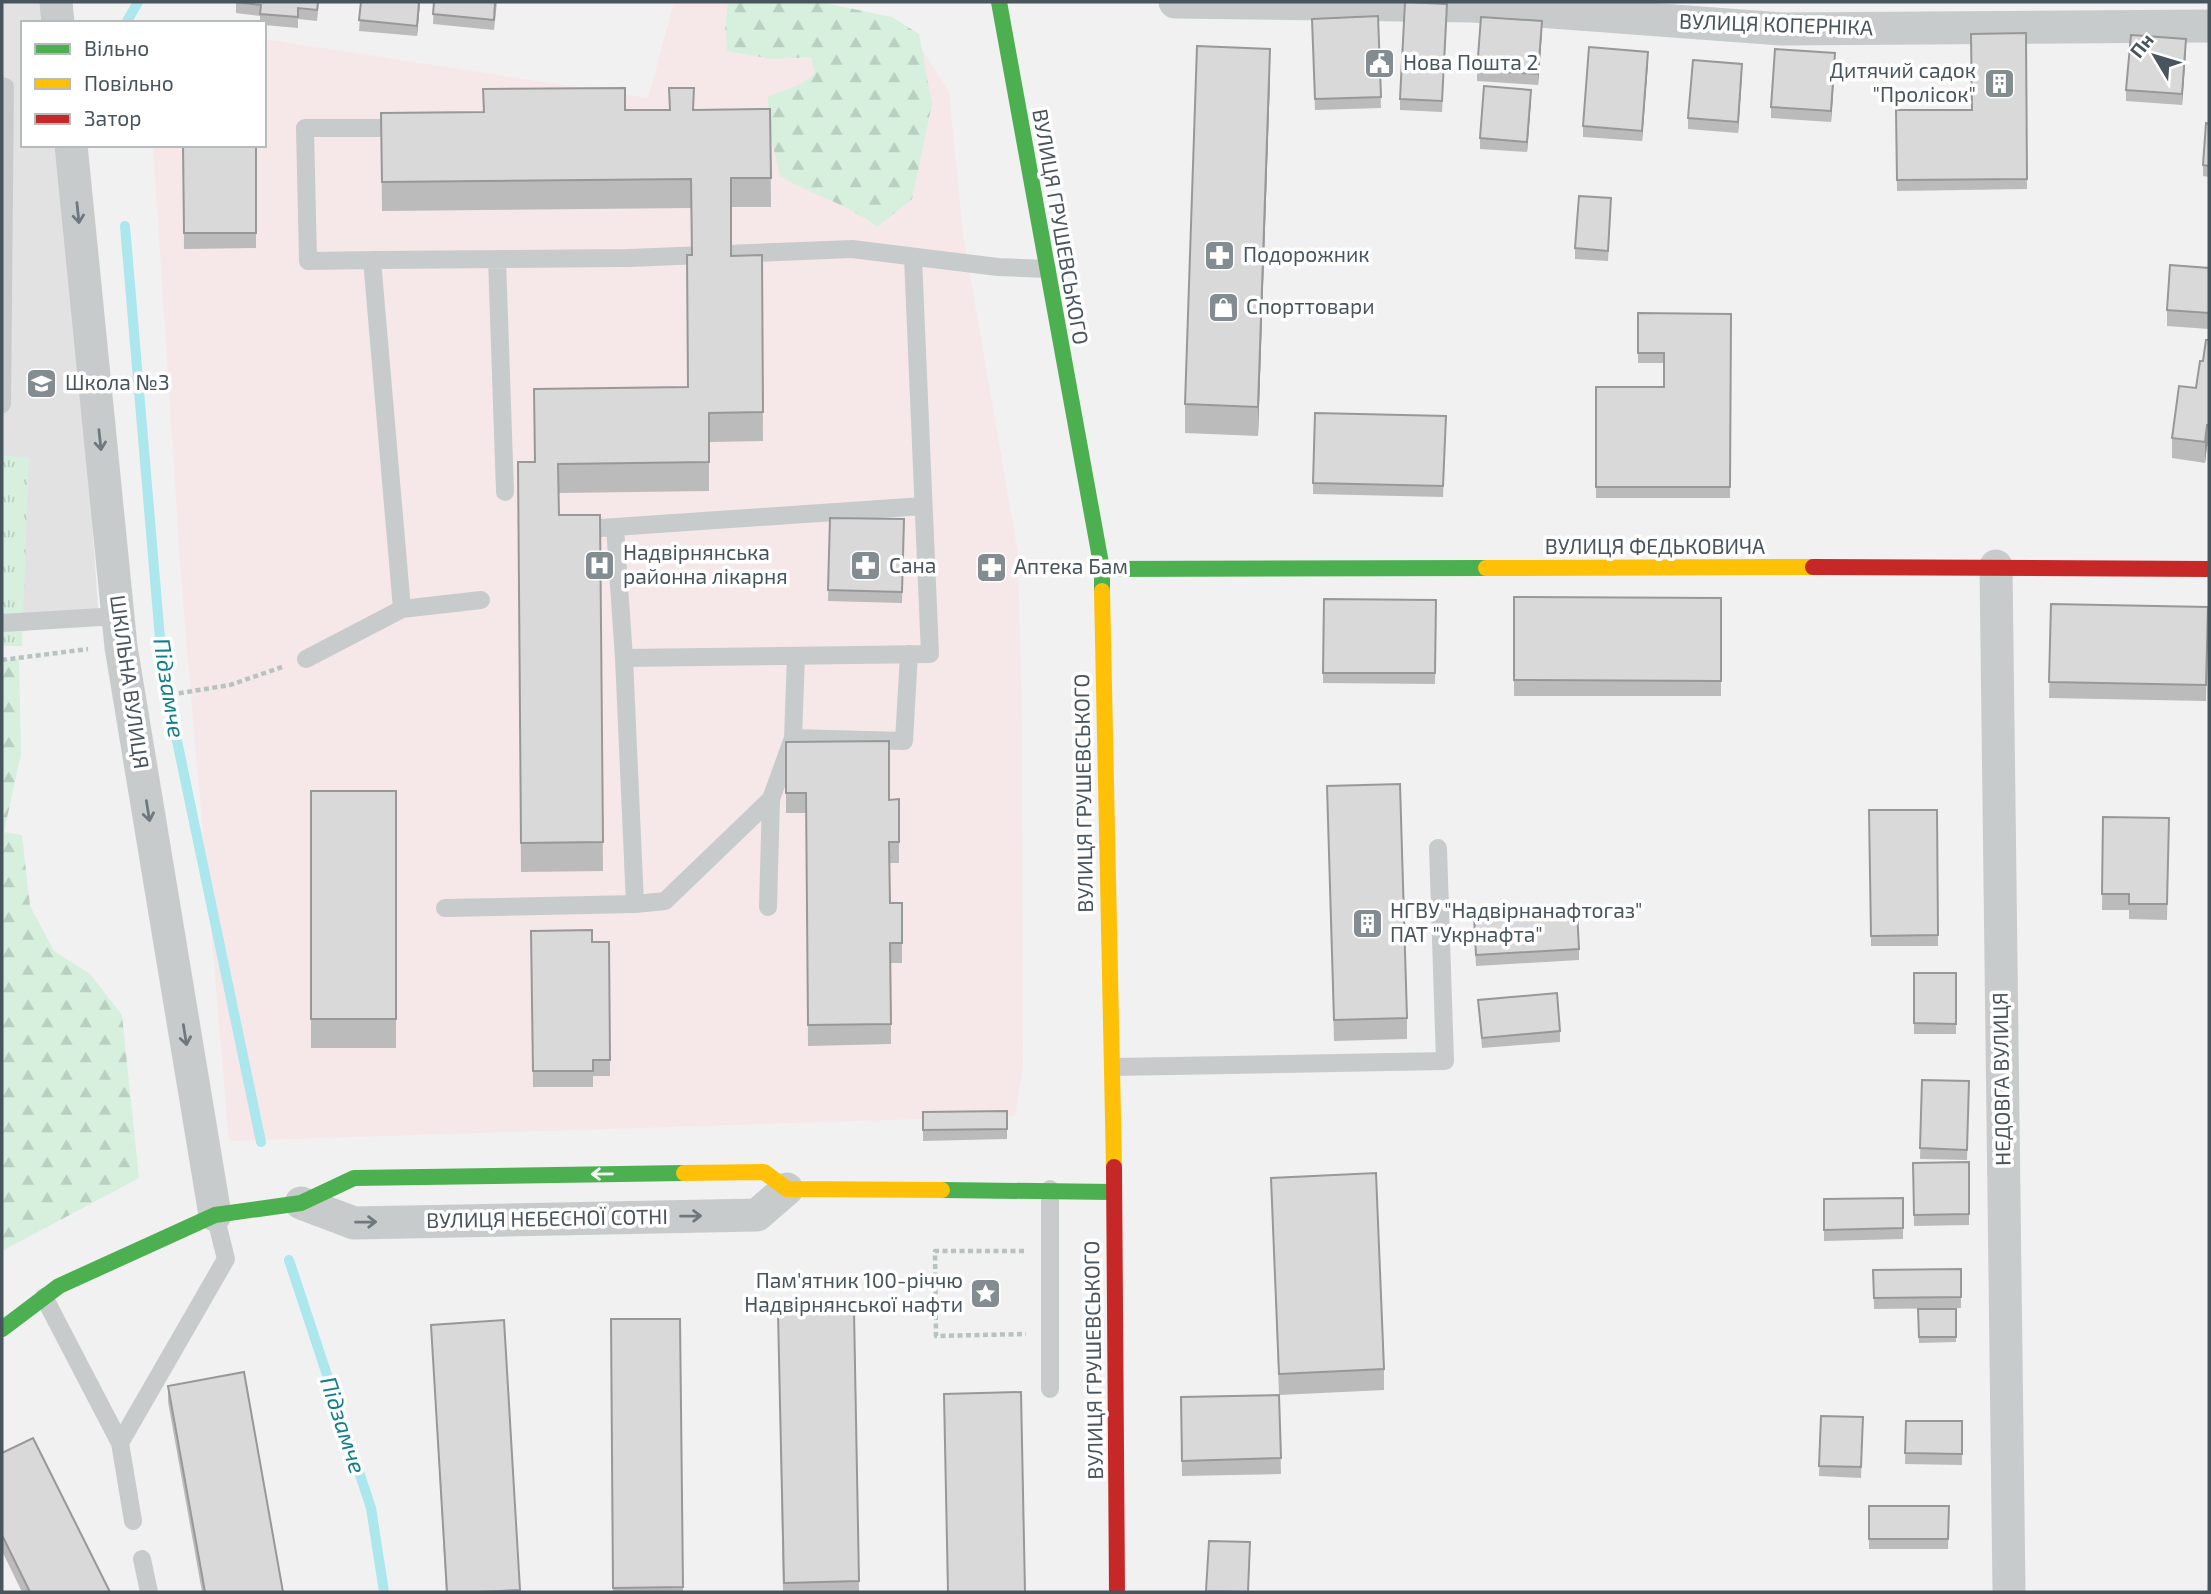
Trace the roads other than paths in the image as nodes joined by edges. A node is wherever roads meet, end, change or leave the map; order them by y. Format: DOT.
graph roads {
  1 [pos="56,2"];
  2 [pos="999,2"];
  3 [pos="1175,2"];
  4 [pos="58,21"];
  5 [pos="2209,26"];
  6 [pos="2,86"];
  7 [pos="411,128"];
  8 [pos="71,147"];
  9 [pos="913,258"];
  10 [pos="497,259"];
  11 [pos="372,260"];
  12 [pos="1047,268"];
  13 [pos="2,404"];
  14 [pos="505,492"];
  15 [pos="923,506"];
  16 [pos="614,527"];
  17 [pos="586,529"];
  18 [pos="1996,566"];
  19 [pos="1102,569"];
  20 [pos="2209,569"];
  21 [pos="481,600"];
  22 [pos="402,609"];
  23 [pos="2,623"];
  24 [pos="119,632"];
  25 [pos="909,654"];
  26 [pos="796,656"];
  27 [pos="624,658"];
  28 [pos="306,659"];
  29 [pos="793,738"];
  30 [pos="771,799"];
  31 [pos="771,833"];
  32 [pos="735,835"];
  33 [pos="1437,848"];
  34 [pos="635,904"];
  35 [pos="768,906"];
  36 [pos="445,908"];
  37 [pos="1114,1067"];
  38 [pos="787,1189"];
  39 [pos="1050,1189"];
  40 [pos="1113,1192"];
  41 [pos="301,1203"];
  42 [pos="215,1215"];
  43 [pos="44,1297"];
  44 [pos="2,1329"];
  45 [pos="1051,1389"];
  46 [pos="120,1443"];
  47 [pos="133,1521"];
  48 [pos="142,1559"];
  49 [pos="149,1592"];
  50 [pos="1117,1592"];
  51 [pos="2009,1592"];
  1 -- 4 [label="street"];
  2 -- 12 [label="street, ВУЛИЦЯ ГРУШЕВСЬКОГО"];
  3 -- 5 [label="street, ВУЛИЦЯ КОПЕРНІКА"];
  6 -- 13 [label="lane"];
  7 -- 11 [label="lane"];
  8 -- 24 [label="street, ШКІЛЬНА ВУЛИЦЯ, one-way"];
  9 -- 10 [label="lane"];
  9 -- 12 [label="lane"];
  9 -- 15 [label="lane"];
  10 -- 11 [label="lane"];
  10 -- 14 [label="lane"];
  11 -- 22 [label="lane"];
  12 -- 19 [label="street, ВУЛИЦЯ ГРУШЕВСЬКОГО"];
  15 -- 16 [label="lane"];
  15 -- 25 [label="lane"];
  16 -- 17 [label="lane"];
  16 -- 27 [label="lane"];
  18 -- 19 [label="street, ВУЛИЦЯ ФЕДЬКОВИЧА"];
  18 -- 20 [label="street, ВУЛИЦЯ ФЕДЬКОВИЧА"];
  18 -- 51 [label="street, НЕДОВГА ВУЛИЦЯ"];
  19 -- 37 [label="street, ВУЛИЦЯ ГРУШЕВСЬКОГО"];
  21 -- 22 [label="lane"];
  22 -- 28 [label="lane"];
  23 -- 24 [label="lane"];
  24 -- 42 [label="street, ШКІЛЬНА ВУЛИЦЯ, one-way"];
  25 -- 26 [label="lane"];
  25 -- 29 [label="lane"];
  26 -- 27 [label="lane"];
  26 -- 29 [label="lane"];
  27 -- 34 [label="lane"];
  29 -- 30 [label="lane"];
  30 -- 31 [label="lane"];
  30 -- 32 [label="lane"];
  31 -- 32 [label="lane"];
  31 -- 35 [label="lane"];
  32 -- 34 [label="lane"];
  33 -- 37 [label="lane"];
  34 -- 36 [label="lane"];
  37 -- 40 [label="street, ВУЛИЦЯ ГРУШЕВСЬКОГО"];
  38 -- 39 [label="street, ВУЛИЦЯ НЕБЕСНОЇ СОТНІ"];
  38 -- 41 [label="street, ВУЛИЦЯ НЕБЕСНОЇ СОТНІ, one-way"];
  41 -- 38 [label="street, ВУЛИЦЯ НЕБЕСНОЇ СОТНІ, one-way"];
  39 -- 40 [label="street, ВУЛИЦЯ НЕБЕСНОЇ СОТНІ"];
  39 -- 45 [label="lane"];
  40 -- 50 [label="street, ВУЛИЦЯ ГРУШЕВСЬКОГО"];
  41 -- 42 [label="street, ВУЛИЦЯ НЕБЕСНОЇ СОТНІ"];
  42 -- 43 [label="street, ВУЛИЦЯ НЕБЕСНОЇ СОТНІ"];
  42 -- 46 [label="lane"];
  43 -- 44 [label="street, ВУЛИЦЯ НЕБЕСНОЇ СОТНІ"];
  43 -- 46 [label="lane"];
  46 -- 47 [label="lane"];
  48 -- 49 [label="lane"];
}
